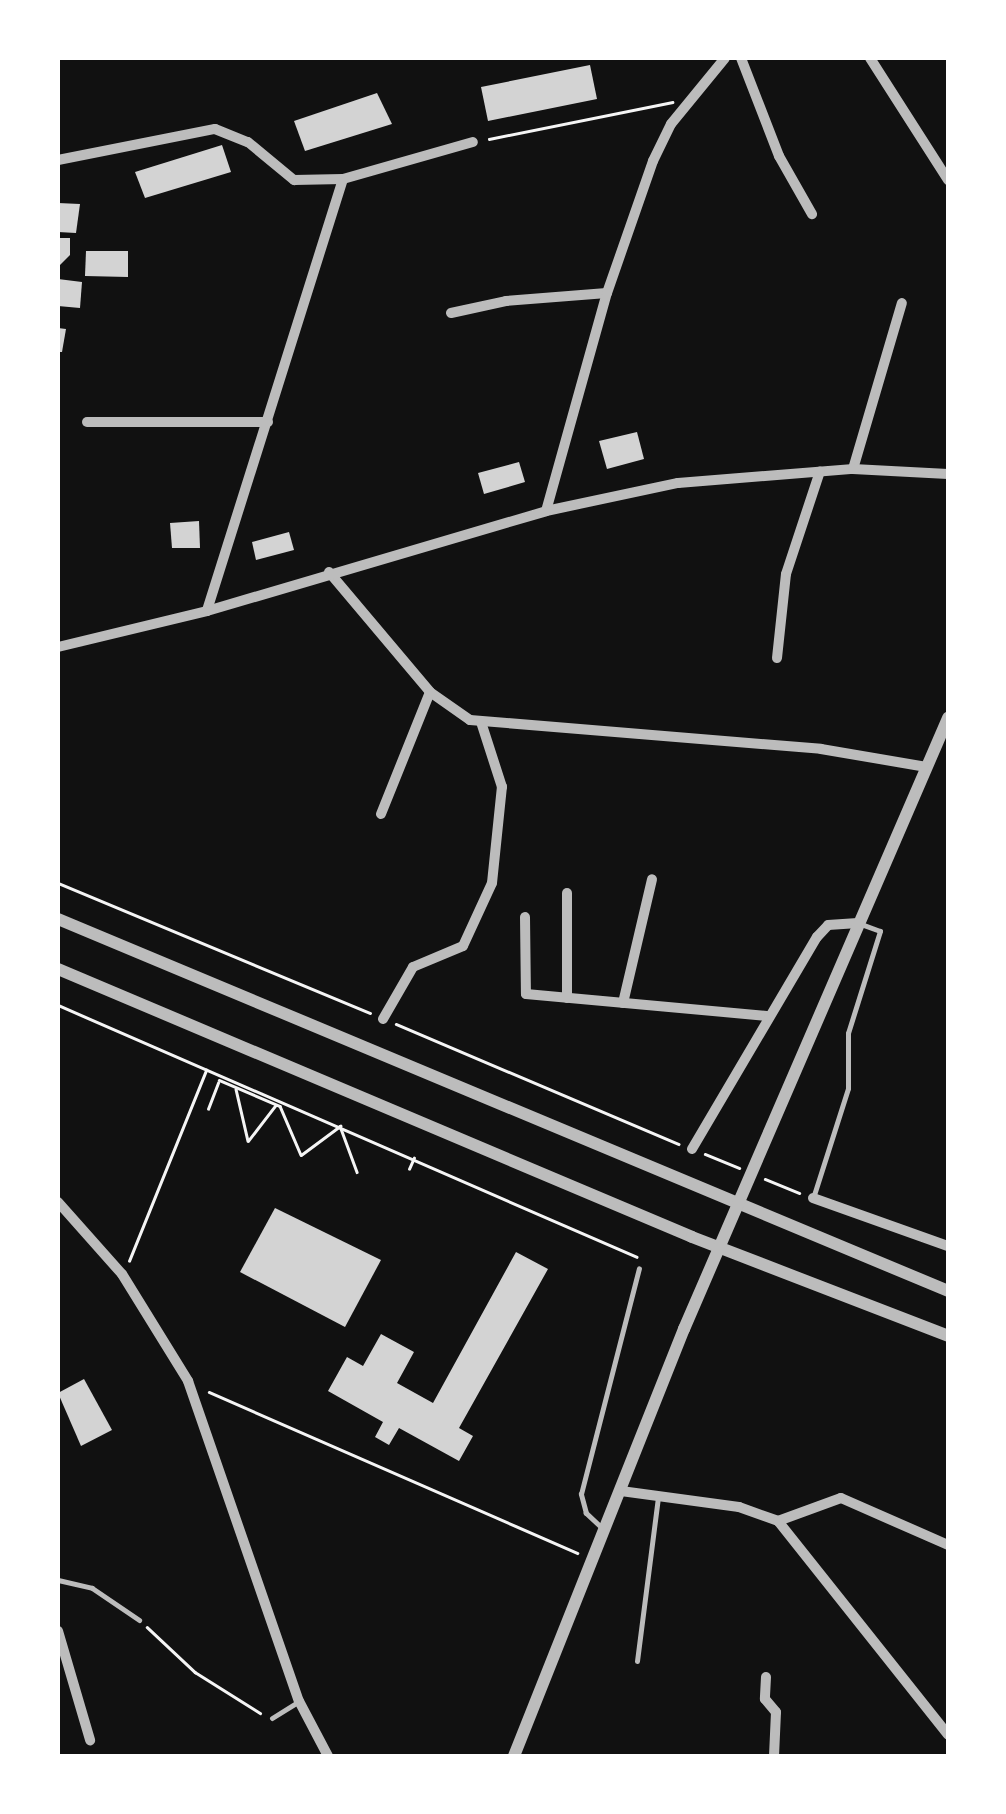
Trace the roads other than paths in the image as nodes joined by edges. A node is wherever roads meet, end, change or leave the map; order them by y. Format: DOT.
graph roads {
  1 [pos="725,58"];
  2 [pos="742,58"];
  3 [pos="870,58"];
  4 [pos="473,142"];
  5 [pos="58,160"];
  6 [pos="343,179"];
  7 [pos="948,180"];
  8 [pos="812,214"];
  9 [pos="606,293"];
  10 [pos="902,303"];
  11 [pos="451,313"];
  12 [pos="87,422"];
  13 [pos="268,422"];
  14 [pos="853,470"];
  15 [pos="820,471"];
  16 [pos="948,474"];
  17 [pos="546,511"];
  18 [pos="329,572"];
  19 [pos="207,612"];
  20 [pos="58,647"];
  21 [pos="777,658"];
  22 [pos="430,692"];
  23 [pos="948,718"];
  24 [pos="481,722"];
  25 [pos="926,767"];
  26 [pos="381,814"];
  27 [pos="652,879"];
  28 [pos="567,892"];
  29 [pos="525,916"];
  30 [pos="58,919"];
  31 [pos="858,923"];
  32 [pos="58,969"];
  33 [pos="567,998"];
  34 [pos="622,1003"];
  35 [pos="768,1016"];
  36 [pos="383,1019"];
  37 [pos="692,1149"];
  38 [pos="813,1198"];
  39 [pos="58,1202"];
  40 [pos="948,1246"];
  41 [pos="639,1268"];
  42 [pos="948,1291"];
  43 [pos="948,1336"];
  44 [pos="621,1491"];
  45 [pos="658,1496"];
  46 [pos="778,1521"];
  47 [pos="607,1532"];
  48 [pos="948,1545"];
  49 [pos="58,1580"];
  50 [pos="139,1620"];
  51 [pos="58,1631"];
  52 [pos="637,1661"];
  53 [pos="766,1676"];
  54 [pos="299,1701"];
  55 [pos="272,1718"];
  56 [pos="948,1735"];
  57 [pos="90,1740"];
  58 [pos="328,1756"];
  59 [pos="514,1756"];
  60 [pos="774,1756"];
  1 -- 9 [label="street"];
  2 -- 8 [label="street"];
  3 -- 7 [label="street"];
  4 -- 6 [label="street"];
  5 -- 6 [label="street"];
  6 -- 13 [label="street"];
  9 -- 11 [label="street"];
  9 -- 17 [label="street"];
  10 -- 14 [label="street"];
  12 -- 13 [label="street"];
  13 -- 19 [label="street"];
  14 -- 15 [label="street"];
  14 -- 16 [label="street"];
  15 -- 17 [label="street"];
  15 -- 21 [label="street"];
  17 -- 18 [label="street"];
  18 -- 19 [label="street"];
  18 -- 22 [label="street"];
  19 -- 20 [label="street"];
  22 -- 24 [label="street"];
  22 -- 26 [label="street"];
  23 -- 25 [label="street"];
  24 -- 25 [label="street"];
  24 -- 36 [label="street"];
  25 -- 31 [label="street"];
  27 -- 34 [label="street"];
  28 -- 33 [label="street"];
  29 -- 33 [label="street"];
  30 -- 42 [label="street"];
  31 -- 35 [label="street"];
  31 -- 38 [label="lane"];
  31 -- 44 [label="street"];
  32 -- 43 [label="street"];
  33 -- 34 [label="street"];
  34 -- 35 [label="street"];
  35 -- 37 [label="street"];
  38 -- 40 [label="street"];
  39 -- 54 [label="street"];
  41 -- 47 [label="lane"];
  44 -- 45 [label="street"];
  44 -- 47 [label="street"];
  45 -- 46 [label="street"];
  45 -- 52 [label="lane"];
  46 -- 48 [label="street"];
  46 -- 56 [label="street"];
  47 -- 59 [label="street"];
  49 -- 50 [label="lane"];
  51 -- 57 [label="street"];
  53 -- 60 [label="street"];
  54 -- 55 [label="lane"];
  54 -- 58 [label="street"];
}
